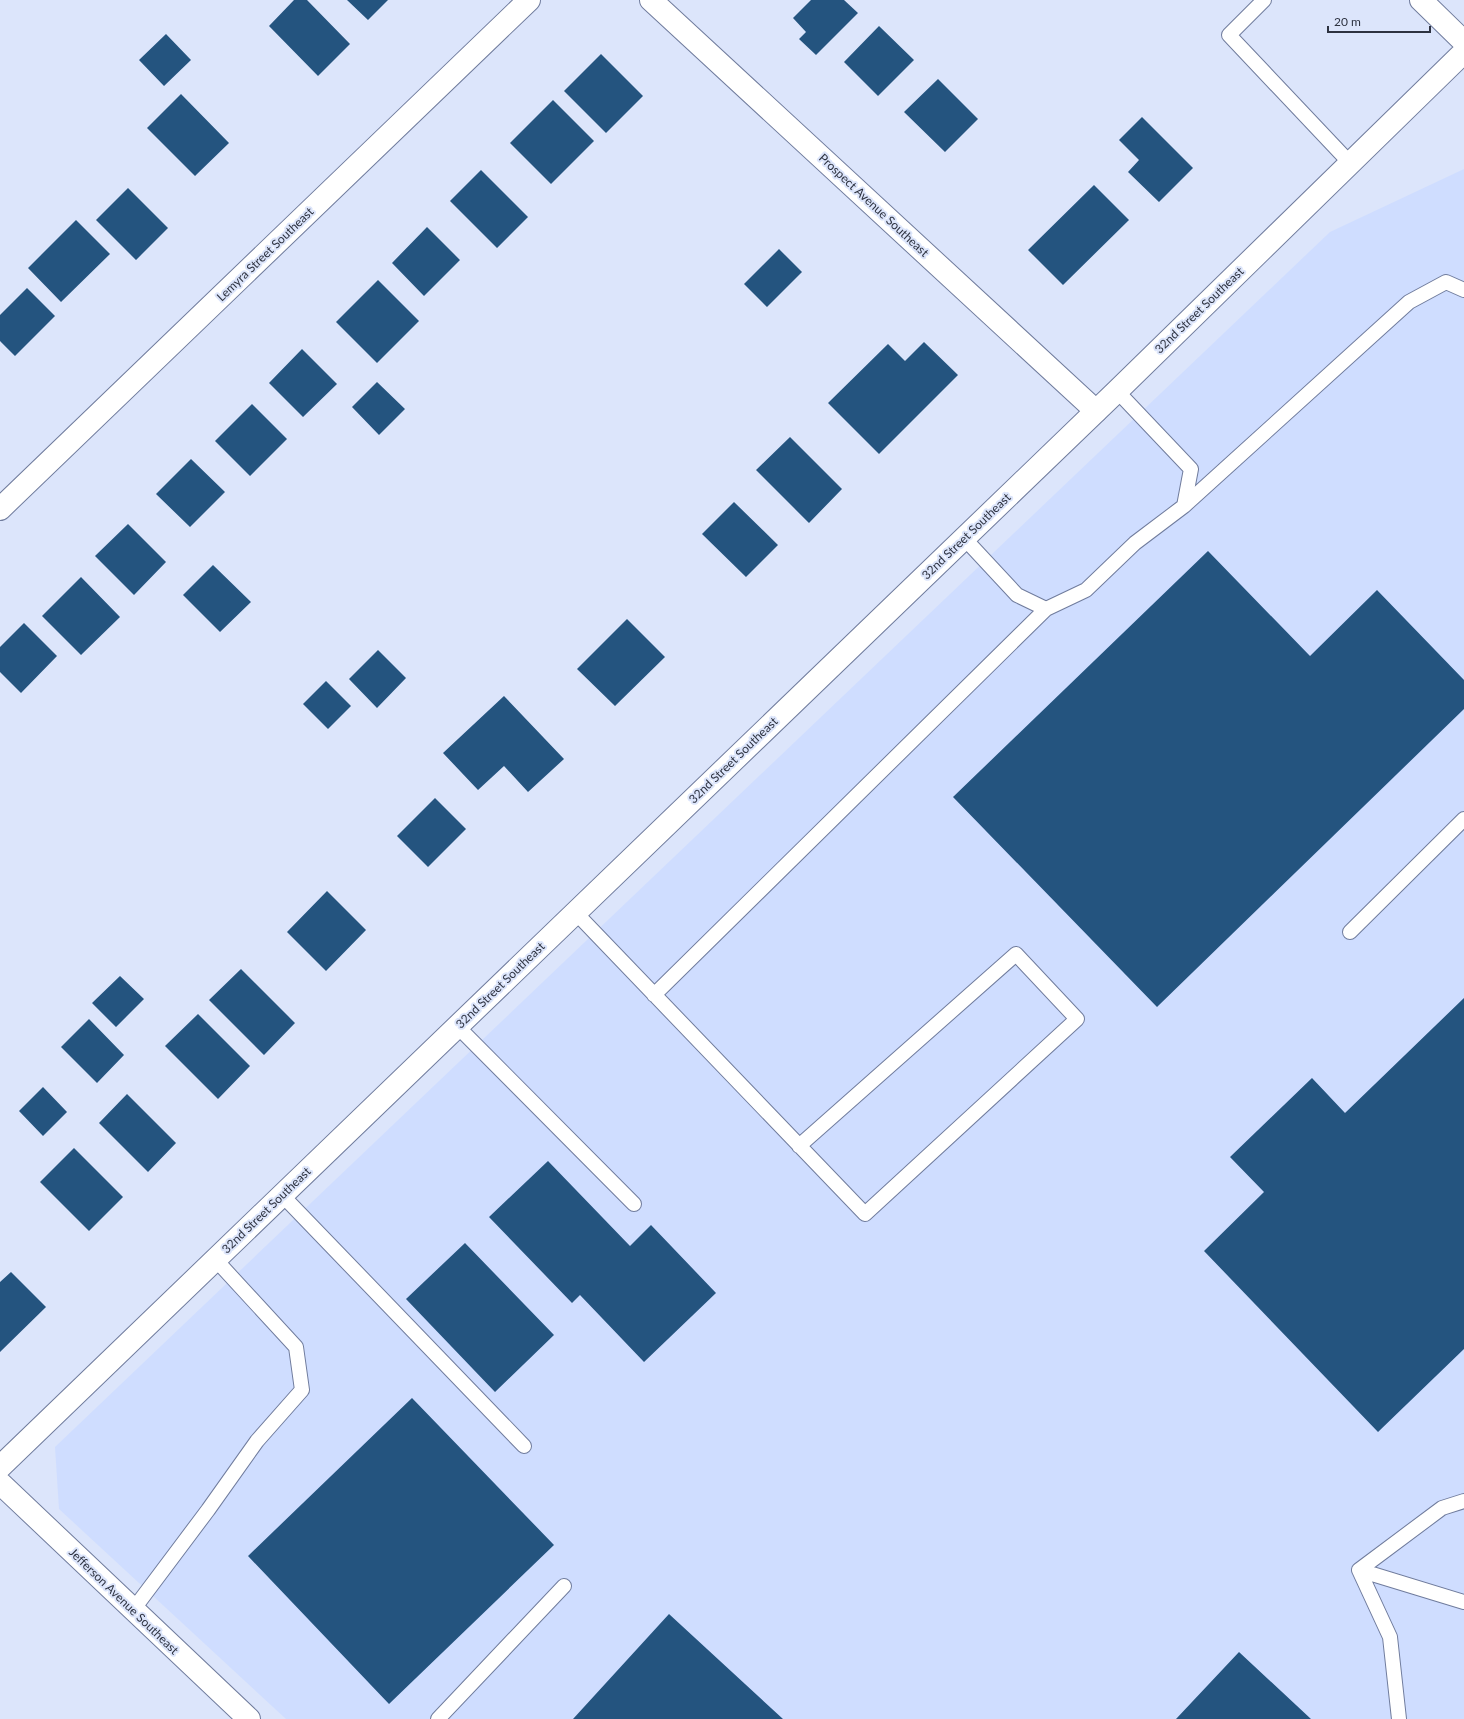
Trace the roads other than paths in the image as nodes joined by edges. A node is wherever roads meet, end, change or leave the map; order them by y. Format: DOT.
graph roads {
  1 [pos="529,0"];
  2 [pos="651,0"];
  3 [pos="1264,0"];
  4 [pos="1421,0"];
  5 [pos="1464,42"];
  6 [pos="1464,52"];
  7 [pos="1350,163"];
  8 [pos="1464,290"];
  9 [pos="1117,391"];
  10 [pos="1096,411"];
  11 [pos="1184,506"];
  12 [pos="0,509"];
  13 [pos="964,538"];
  14 [pos="1046,609"];
  15 [pos="1464,819"];
  16 [pos="575,912"];
  17 [pos="1350,932"];
  18 [pos="654,995"];
  19 [pos="457,1026"];
  20 [pos="799,1146"];
  21 [pos="282,1195"];
  22 [pos="634,1204"];
  23 [pos="215,1259"];
  24 [pos="524,1446"];
  25 [pos="0,1467"];
  26 [pos="0,1483"];
  27 [pos="1464,1501"];
  28 [pos="1359,1570"];
  29 [pos="564,1586"];
  30 [pos="1464,1602"];
  31 [pos="134,1610"];
  32 [pos="249,1719"];
  33 [pos="438,1719"];
  34 [pos="1399,1719"];
  1 -- 12 [label="street, Lemyra Street Southeast"];
  2 -- 10 [label="street, Prospect Avenue Southeast"];
  3 -- 7 [label="lane"];
  4 -- 5 [label="street"];
  6 -- 7 [label="street, 32nd Street Southeast"];
  7 -- 9 [label="street, 32nd Street Southeast"];
  8 -- 11 [label="lane"];
  9 -- 10 [label="street, 32nd Street Southeast"];
  9 -- 11 [label="lane"];
  10 -- 13 [label="street, 32nd Street Southeast"];
  11 -- 14 [label="lane"];
  13 -- 14 [label="lane"];
  13 -- 16 [label="street, 32nd Street Southeast"];
  14 -- 18 [label="lane"];
  15 -- 17 [label="lane"];
  16 -- 18 [label="lane"];
  16 -- 19 [label="street, 32nd Street Southeast"];
  18 -- 20 [label="lane"];
  19 -- 21 [label="street, 32nd Street Southeast"];
  19 -- 22 [label="lane"];
  20 -- 20 [label="lane"];
  21 -- 23 [label="street, 32nd Street Southeast"];
  21 -- 24 [label="lane"];
  23 -- 25 [label="street, 32nd Street Southeast"];
  23 -- 31 [label="lane"];
  26 -- 31 [label="street, Jefferson Avenue Southeast"];
  27 -- 28 [label="lane"];
  28 -- 30 [label="lane"];
  28 -- 34 [label="lane"];
  29 -- 33 [label="lane"];
  31 -- 32 [label="street, Jefferson Avenue Southeast"];
}
